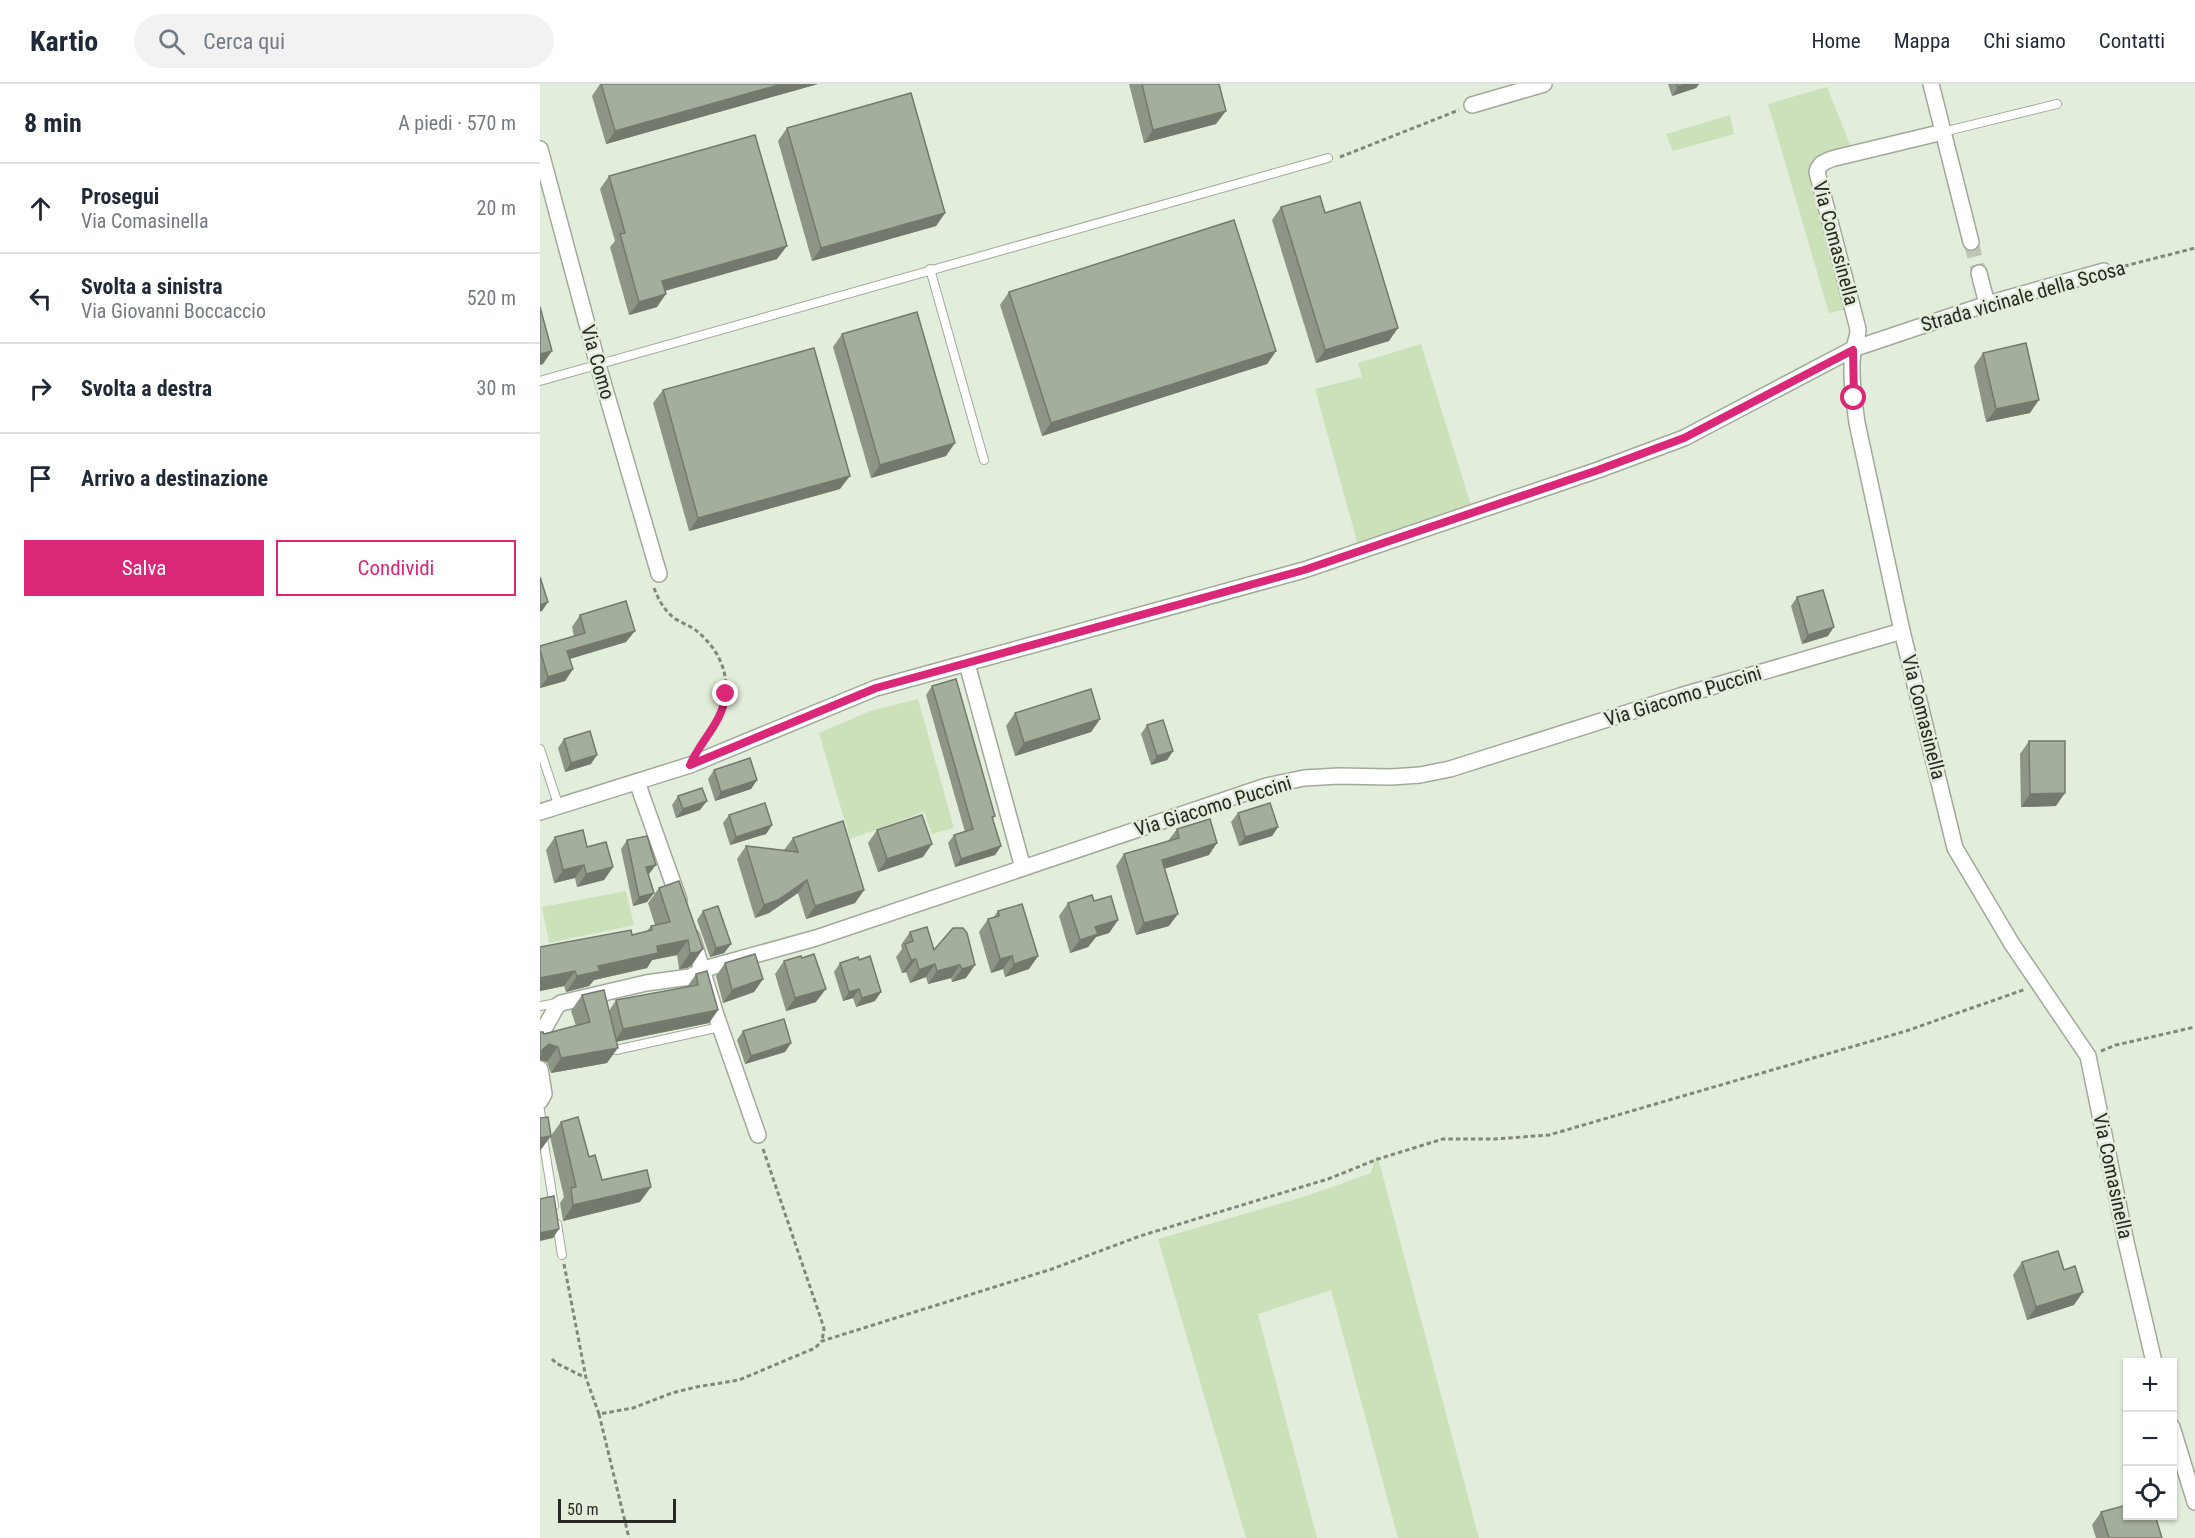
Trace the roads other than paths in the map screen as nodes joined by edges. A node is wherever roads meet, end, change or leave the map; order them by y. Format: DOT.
graph roads {
  1 [pos="1544,84"];
  2 [pos="1931,84"];
  3 [pos="2057,104"];
  4 [pos="1472,105"];
  5 [pos="1943,132"];
  6 [pos="540,149"];
  7 [pos="1328,158"];
  8 [pos="1971,242"];
  9 [pos="930,269"];
  10 [pos="2104,272"];
  11 [pos="1979,273"];
  12 [pos="1987,304"];
  13 [pos="1853,350"];
  14 [pos="598,365"];
  15 [pos="540,381"];
  16 [pos="984,460"];
  17 [pos="658,570"];
  18 [pos="1902,631"];
  19 [pos="967,664"];
  20 [pos="540,749"];
  21 [pos="637,782"];
  22 [pos="559,807"];
  23 [pos="540,812"];
  24 [pos="1023,868"];
  25 [pos="704,969"];
  26 [pos="561,1003"];
  27 [pos="540,1006"];
  28 [pos="720,1026"];
  29 [pos="540,1036"];
  30 [pos="607,1043"];
  31 [pos="540,1069"];
  32 [pos="540,1101"];
  33 [pos="540,1110"];
  34 [pos="758,1135"];
  35 [pos="562,1255"];
  36 [pos="2153,1358"];
  37 [pos="2177,1443"];
  38 [pos="2195,1502"];
  1 -- 4 [label="street"];
  2 -- 5 [label="street"];
  3 -- 5 [label="lane"];
  5 -- 8 [label="street"];
  5 -- 13 [label="street, Via Comasinella"];
  6 -- 14 [label="street, Via Como"];
  7 -- 9 [label="lane"];
  9 -- 14 [label="lane"];
  9 -- 16 [label="lane"];
  10 -- 12 [label="street, Strada vicinale della Scosa"];
  11 -- 12 [label="street"];
  12 -- 13 [label="street, Strada vicinale della Scosa"];
  13 -- 18 [label="street, Via Comasinella"];
  13 -- 19 [label="street, Strada vicinale della Scosa"];
  14 -- 15 [label="lane"];
  14 -- 17 [label="street, Via Como"];
  18 -- 24 [label="street, Via Giacomo Puccini"];
  18 -- 36 [label="street, Via Comasinella"];
  19 -- 21 [label="street, Strada vicinale della Scosa"];
  19 -- 24 [label="street"];
  20 -- 22 [label="lane"];
  21 -- 22 [label="street, Strada vicinale della Scosa"];
  21 -- 25 [label="street"];
  22 -- 23 [label="street, Strada vicinale della Scosa"];
  24 -- 25 [label="street, Via Giacomo Puccini"];
  25 -- 26 [label="street, Via Giacomo Puccini"];
  25 -- 28 [label="street"];
  26 -- 27 [label="lane"];
  26 -- 29 [label="street"];
  28 -- 30 [label="lane"];
  28 -- 34 [label="street"];
  31 -- 32 [label="street"];
  33 -- 35 [label="lane"];
  37 -- 38 [label="street"];
}
